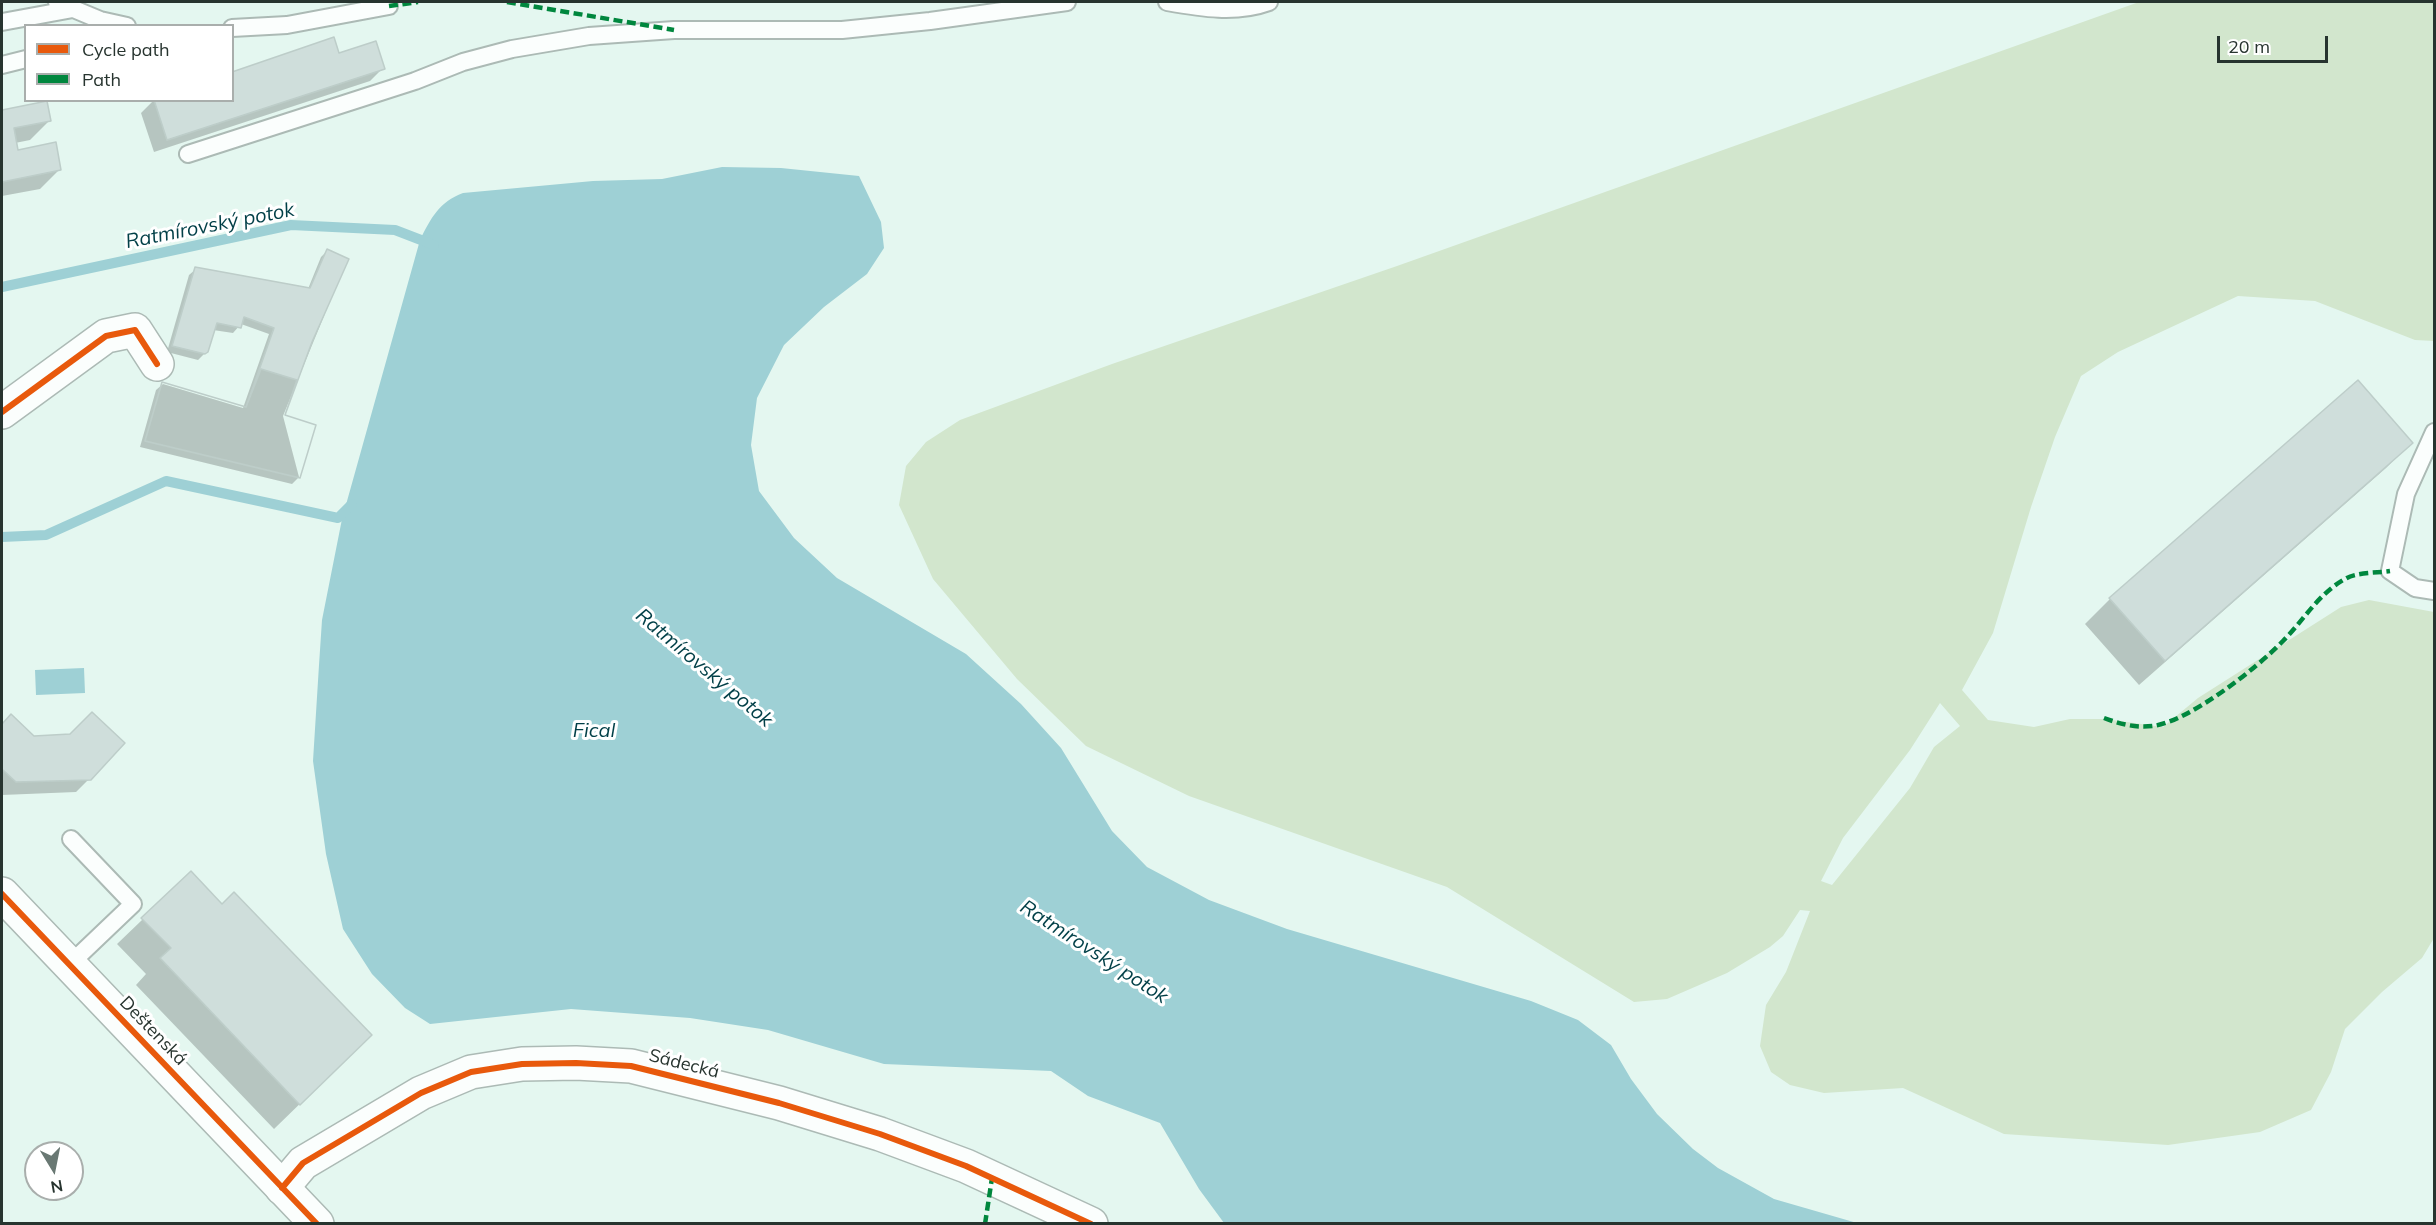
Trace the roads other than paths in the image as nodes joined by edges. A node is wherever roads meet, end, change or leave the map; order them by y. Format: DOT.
graph roads {
  1 [pos="57,2"];
  2 [pos="1067,2"];
  3 [pos="1167,2"];
  4 [pos="1269,2"];
  5 [pos="389,6"];
  6 [pos="73,9"];
  7 [pos="2,22"];
  8 [pos="119,24"];
  9 [pos="234,28"];
  10 [pos="24,60"];
  11 [pos="2,65"];
  12 [pos="188,154"];
  13 [pos="157,364"];
  14 [pos="2,412"];
  15 [pos="2434,432"];
  16 [pos="2434,591"];
  17 [pos="71,839"];
  18 [pos="2,894"];
  19 [pos="69,965"];
  20 [pos="282,1188"];
  21 [pos="317,1224"];
  22 [pos="1090,1224"];
  1 -- 6 [label="lane"];
  2 -- 12 [label="lane"];
  3 -- 4 [label="lane"];
  5 -- 9 [label="lane"];
  6 -- 7 [label="lane"];
  6 -- 8 [label="lane"];
  10 -- 11 [label="lane"];
  13 -- 14 [label="street"];
  15 -- 16 [label="lane"];
  17 -- 19 [label="lane"];
  18 -- 19 [label="street, Deštenská"];
  19 -- 20 [label="street, Deštenská"];
  20 -- 21 [label="street, Deštenská"];
  20 -- 22 [label="street, Sádecká"];
}
